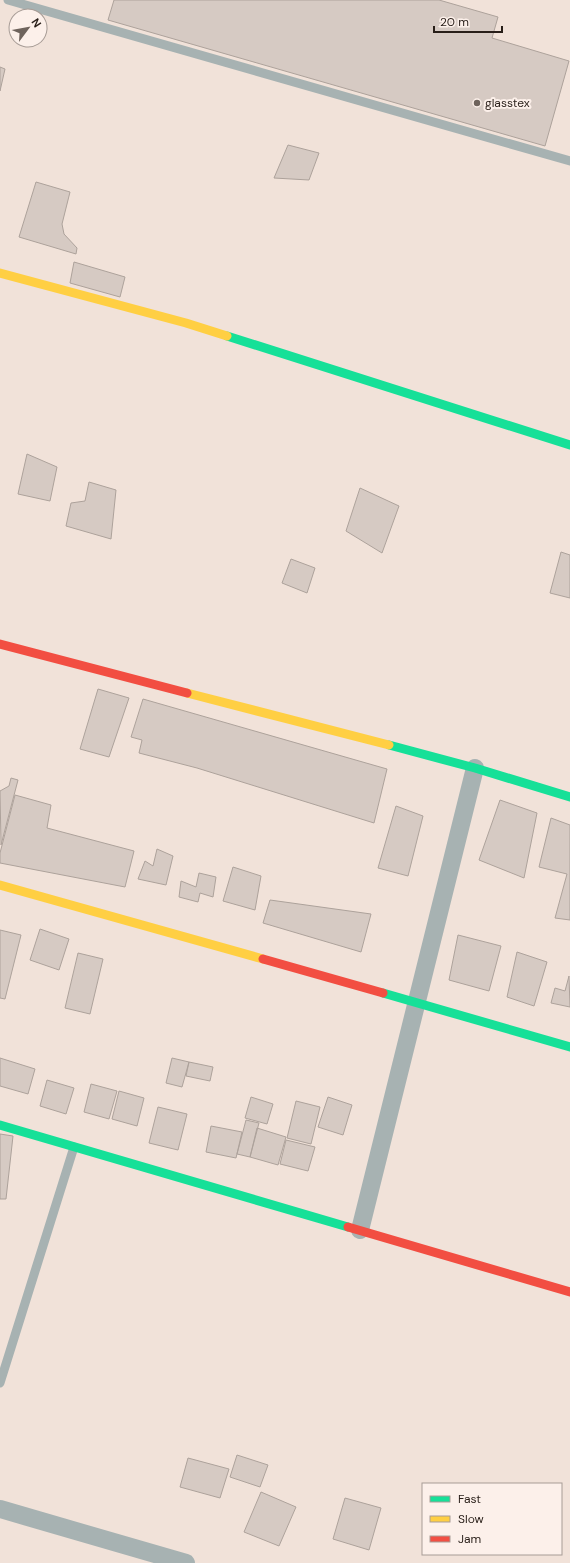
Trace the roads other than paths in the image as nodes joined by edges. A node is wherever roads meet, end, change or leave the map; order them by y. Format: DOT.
graph roads {
  1 [pos="8,0"];
  2 [pos="570,161"];
  3 [pos="0,273"];
  4 [pos="570,445"];
  5 [pos="0,644"];
  6 [pos="475,768"];
  7 [pos="570,797"];
  8 [pos="0,886"];
  9 [pos="416,1002"];
  10 [pos="570,1047"];
  11 [pos="0,1125"];
  12 [pos="74,1147"];
  13 [pos="360,1230"];
  14 [pos="570,1292"];
  15 [pos="0,1383"];
  16 [pos="0,1509"];
  17 [pos="186,1563"];
  1 -- 2 [label="lane"];
  3 -- 4 [label="street"];
  5 -- 6 [label="street"];
  6 -- 7 [label="street"];
  6 -- 9 [label="street"];
  8 -- 9 [label="street"];
  9 -- 10 [label="street"];
  9 -- 13 [label="street"];
  11 -- 12 [label="street"];
  12 -- 13 [label="street"];
  12 -- 15 [label="lane"];
  13 -- 14 [label="street"];
  16 -- 17 [label="street"];
}
